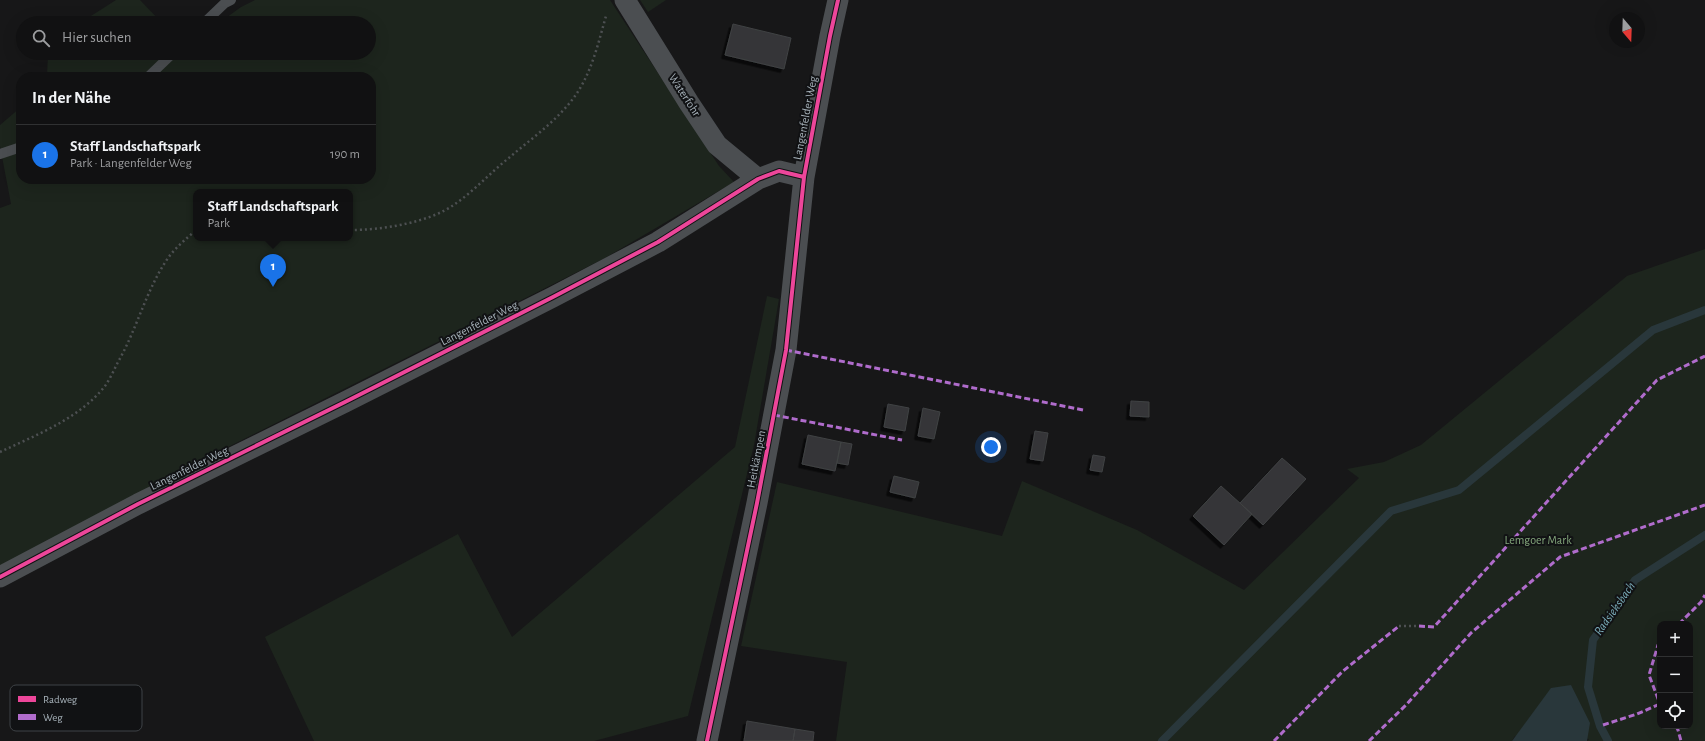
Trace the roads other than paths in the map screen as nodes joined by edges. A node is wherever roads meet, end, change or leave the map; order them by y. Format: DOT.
graph roads {
  1 [pos="231,0"];
  2 [pos="625,0"];
  3 [pos="838,0"];
  4 [pos="211,16"];
  5 [pos="166,60"];
  6 [pos="153,72"];
  7 [pos="16,149"];
  8 [pos="0,154"];
  9 [pos="804,177"];
  10 [pos="758,179"];
  11 [pos="0,577"];
  12 [pos="707,741"];
  1 -- 4 [label="lane"];
  2 -- 10 [label="street, Waterfohr"];
  3 -- 9 [label="street, Langenfelder Weg"];
  5 -- 6 [label="lane"];
  7 -- 8 [label="lane"];
  9 -- 10 [label="street, Langenfelder Weg"];
  9 -- 12 [label="street, Heitkämpen"];
  10 -- 11 [label="street, Langenfelder Weg"];
}
